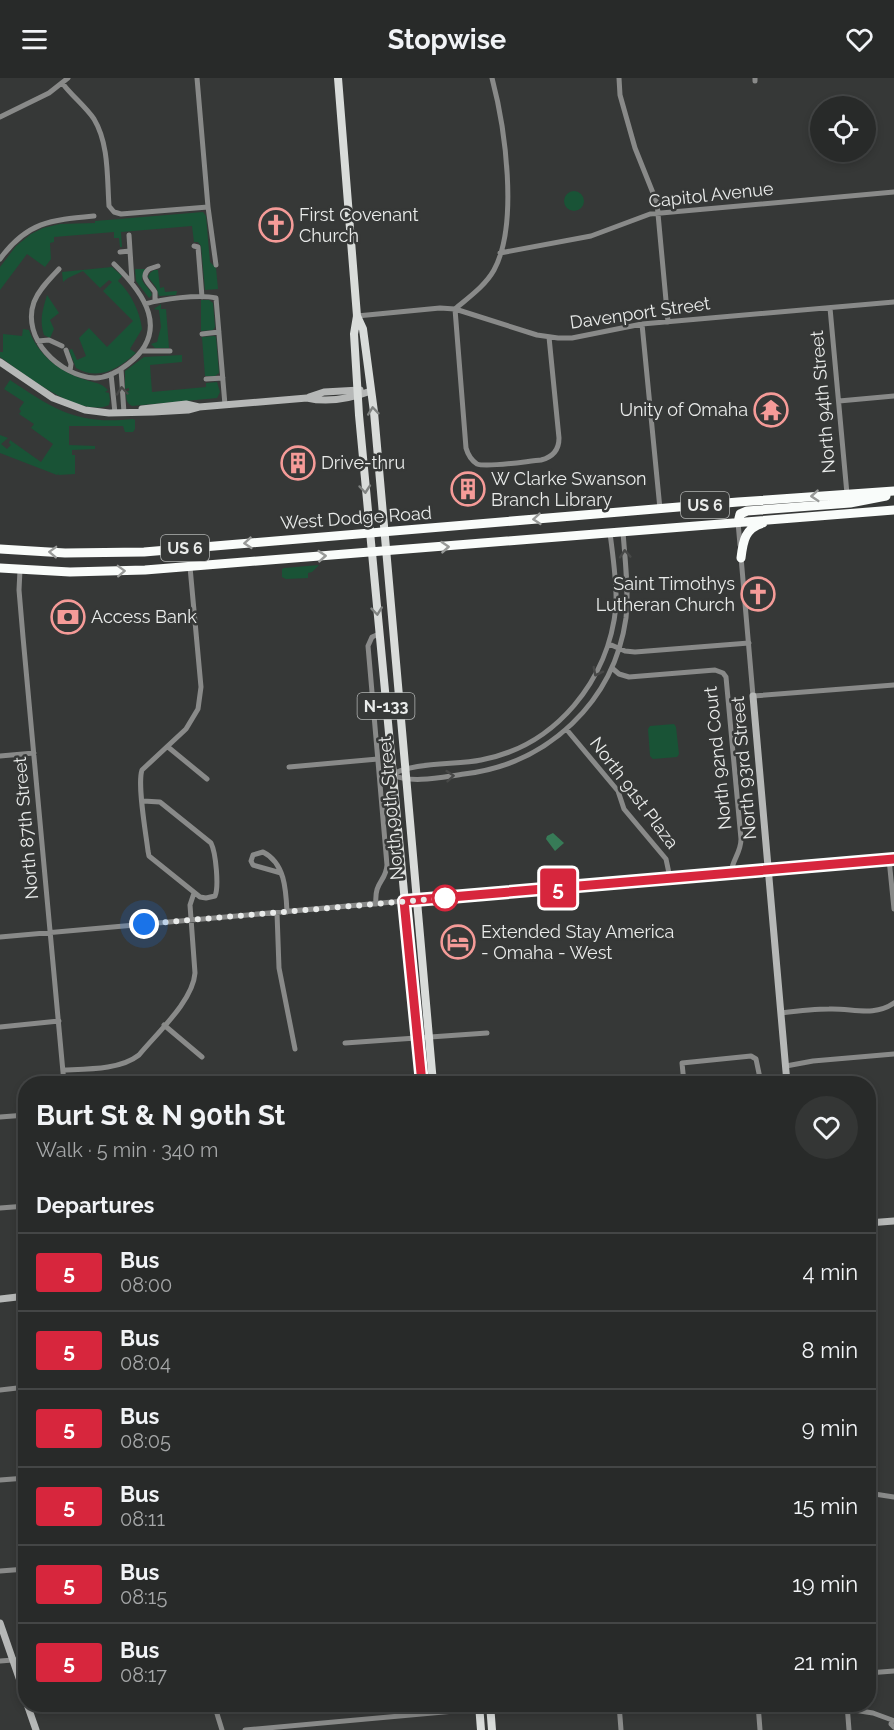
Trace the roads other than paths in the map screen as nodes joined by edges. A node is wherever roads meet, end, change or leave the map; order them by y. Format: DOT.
graph roads {
  1 [pos="68,78"];
  2 [pos="197,78"];
  3 [pos="338,78"];
  4 [pos="492,78"];
  5 [pos="619,78"];
  6 [pos="63,84"];
  7 [pos="0,117"];
  8 [pos="894,192"];
  9 [pos="208,207"];
  10 [pos="658,213"];
  11 [pos="94,216"];
  12 [pos="129,235"];
  13 [pos="194,246"];
  14 [pos="130,251"];
  15 [pos="120,252"];
  16 [pos="500,253"];
  17 [pos="0,259"];
  18 [pos="114,264"];
  19 [pos="216,265"];
  20 [pos="158,266"];
  21 [pos="59,268"];
  22 [pos="133,283"];
  23 [pos="181,291"];
  24 [pos="202,297"];
  25 [pos="181,299"];
  26 [pos="155,301"];
  27 [pos="894,302"];
  28 [pos="145,304"];
  29 [pos="830,308"];
  30 [pos="455,309"];
  31 [pos="357,316"];
  32 [pos="668,322"];
  33 [pos="642,324"];
  34 [pos="23,327"];
  35 [pos="32,329"];
  36 [pos="219,332"];
  37 [pos="202,333"];
  38 [pos="549,337"];
  39 [pos="38,341"];
  40 [pos="142,351"];
  41 [pos="170,351"];
  42 [pos="0,362"];
  43 [pos="121,369"];
  44 [pos="70,370"];
  45 [pos="111,374"];
  46 [pos="223,378"];
  47 [pos="206,379"];
  48 [pos="371,391"];
  49 [pos="357,393"];
  50 [pos="894,396"];
  51 [pos="839,400"];
  52 [pos="225,405"];
  53 [pos="124,412"];
  54 [pos="115,413"];
  55 [pos="894,492"];
  56 [pos="847,494"];
  57 [pos="660,509"];
  58 [pos="894,510"];
  59 [pos="779,519"];
  60 [pos="738,522"];
  61 [pos="385,532"];
  62 [pos="623,532"];
  63 [pos="369,533"];
  64 [pos="610,533"];
  65 [pos="0,549"];
  66 [pos="387,551"];
  67 [pos="371,552"];
  68 [pos="741,558"];
  69 [pos="190,567"];
  70 [pos="0,568"];
  71 [pos="20,570"];
  72 [pos="616,604"];
  73 [pos="627,605"];
  74 [pos="379,634"];
  75 [pos="749,643"];
  76 [pos="609,644"];
  77 [pos="619,649"];
  78 [pos="612,668"];
  79 [pos="894,685"];
  80 [pos="753,696"];
  81 [pos="567,730"];
  82 [pos="168,747"];
  83 [pos="34,753"];
  84 [pos="0,756"];
  85 [pos="378,759"];
  86 [pos="289,767"];
  87 [pos="404,768"];
  88 [pos="392,775"];
  89 [pos="207,779"];
  90 [pos="405,780"];
  91 [pos="143,801"];
  92 [pos="891,859"];
  93 [pos="768,870"];
  94 [pos="281,873"];
  95 [pos="731,873"];
  96 [pos="670,878"];
  97 [pos="194,893"];
  98 [pos="416,900"];
  99 [pos="404,901"];
  100 [pos="375,904"];
  101 [pos="894,909"];
  102 [pos="287,912"];
  103 [pos="277,913"];
  104 [pos="191,920"];
  105 [pos="50,933"];
  106 [pos="0,937"];
  107 [pos="894,1003"];
  108 [pos="781,1012"];
  109 [pos="59,1022"];
  110 [pos="164,1025"];
  111 [pos="0,1027"];
  112 [pos="487,1033"];
  113 [pos="428,1036"];
  114 [pos="417,1037"];
  115 [pos="345,1043"];
  116 [pos="295,1049"];
  117 [pos="894,1054"];
  118 [pos="202,1057"];
  119 [pos="786,1066"];
  120 [pos="63,1070"];
  121 [pos="63,1076"];
  122 [pos="421,1076"];
  123 [pos="432,1076"];
  124 [pos="683,1076"];
  125 [pos="760,1076"];
  126 [pos="787,1076"];
  127 [pos="18,1116"];
  128 [pos="0,1117"];
  129 [pos="18,1207"];
  130 [pos="0,1208"];
  131 [pos="894,1221"];
  132 [pos="876,1222"];
  133 [pos="18,1297"];
  134 [pos="0,1299"];
  135 [pos="18,1388"];
  136 [pos="0,1390"];
  137 [pos="18,1479"];
  138 [pos="0,1480"];
  139 [pos="876,1494"];
  140 [pos="894,1497"];
  141 [pos="18,1570"];
  142 [pos="0,1571"];
  143 [pos="0,1623"];
  144 [pos="13,1660"];
  145 [pos="18,1660"];
  146 [pos="0,1661"];
  147 [pos="894,1671"];
  148 [pos="876,1672"];
  149 [pos="18,1675"];
  150 [pos="30,1712"];
  151 [pos="216,1712"];
  152 [pos="428,1712"];
  153 [pos="479,1712"];
  154 [pos="490,1712"];
  155 [pos="620,1712"];
  156 [pos="759,1712"];
  157 [pos="848,1712"];
  158 [pos="869,1712"];
  159 [pos="893,1719"];
  160 [pos="894,1727"];
  161 [pos="36,1730"];
  162 [pos="222,1730"];
  163 [pos="245,1730"];
  164 [pos="481,1730"];
  165 [pos="492,1730"];
  166 [pos="621,1730"];
  167 [pos="760,1730"];
  168 [pos="849,1730"];
  1 -- 6 [label="street"];
  2 -- 9 [label="street"];
  3 -- 31 [label="main road, North 90th Street"];
  4 -- 16 [label="street"];
  5 -- 10 [label="street"];
  6 -- 7 [label="street"];
  6 -- 9 [label="street"];
  8 -- 10 [label="street, Capitol Avenue"];
  9 -- 19 [label="street"];
  10 -- 16 [label="street, Capitol Avenue"];
  10 -- 32 [label="street"];
  11 -- 17 [label="street"];
  12 -- 14 [label="street"];
  13 -- 24 [label="street"];
  14 -- 15 [label="street"];
  14 -- 22 [label="street"];
  16 -- 30 [label="street"];
  18 -- 22 [label="street"];
  20 -- 26 [label="street"];
  21 -- 35 [label="street"];
  22 -- 28 [label="street"];
  23 -- 25 [label="street"];
  24 -- 25 [label="street"];
  24 -- 36 [label="street"];
  25 -- 26 [label="street"];
  26 -- 28 [label="street"];
  27 -- 29 [label="street, Davenport Street"];
  28 -- 40 [label="street"];
  29 -- 32 [label="street, Davenport Street"];
  29 -- 51 [label="street, North 94th Street"];
  30 -- 31 [label="street, Davenport Street"];
  30 -- 38 [label="street, Davenport Street"];
  30 -- 38 [label="street"];
  31 -- 48 [label="main road, North 90th Street"];
  31 -- 49 [label="main road, North 90th Street"];
  32 -- 33 [label="street, Davenport Street"];
  33 -- 38 [label="street, Davenport Street"];
  33 -- 57 [label="street"];
  34 -- 35 [label="street"];
  35 -- 39 [label="street"];
  36 -- 37 [label="street"];
  36 -- 46 [label="street"];
  39 -- 44 [label="street"];
  39 -- 44 [label="street"];
  40 -- 41 [label="street"];
  40 -- 43 [label="street"];
  42 -- 54 [label="street"];
  43 -- 45 [label="street"];
  53 -- 43 [label="street, one-way"];
  44 -- 45 [label="street"];
  45 -- 54 [label="street"];
  46 -- 47 [label="street"];
  46 -- 52 [label="street"];
  48 -- 49 [label="street"];
  61 -- 48 [label="main road, North 90th Street, one-way"];
  49 -- 52 [label="street"];
  49 -- 63 [label="main road, North 90th Street, one-way"];
  50 -- 51 [label="street"];
  51 -- 56 [label="street, North 94th Street"];
  52 -- 53 [label="street"];
  53 -- 54 [label="street"];
  55 -- 56 [label="highway, West Dodge Road / US 6"];
  55 -- 60 [label="highway"];
  56 -- 57 [label="highway, West Dodge Road / US 6, one-way"];
  57 -- 61 [label="highway, West Dodge Road / US 6, one-way"];
  58 -- 59 [label="highway, West Dodge Road / US 6"];
  59 -- 60 [label="highway, West Dodge Road / US 6"];
  59 -- 68 [label="highway"];
  60 -- 62 [label="highway, West Dodge Road / US 6"];
  60 -- 68 [label="street, North 93rd Street"];
  61 -- 63 [label="highway, West Dodge Road / US 6"];
  61 -- 66 [label="main road, North 90th Street / N-133"];
  62 -- 64 [label="highway, West Dodge Road / US 6"];
  73 -- 62 [label="street, one-way"];
  63 -- 65 [label="highway, West Dodge Road / US 6, one-way"];
  63 -- 67 [label="main road, North 90th Street / N-133"];
  66 -- 64 [label="highway, West Dodge Road / US 6, one-way"];
  64 -- 72 [label="street"];
  66 -- 67 [label="highway, West Dodge Road / US 6"];
  66 -- 87 [label="main road, North 90th Street / N-133"];
  69 -- 67 [label="highway, West Dodge Road / US 6, one-way"];
  67 -- 74 [label="main road, North 90th Street / N-133, one-way"];
  68 -- 75 [label="street, North 93rd Street"];
  71 -- 69 [label="highway, West Dodge Road / US 6, one-way"];
  69 -- 82 [label="street"];
  70 -- 71 [label="highway, West Dodge Road / US 6"];
  71 -- 83 [label="street, North 87th Street"];
  72 -- 73 [label="street"];
  72 -- 76 [label="street"];
  73 -- 77 [label="street"];
  74 -- 85 [label="street"];
  74 -- 88 [label="main road, North 90th Street / N-133"];
  75 -- 77 [label="street"];
  75 -- 80 [label="street, North 93rd Street"];
  76 -- 77 [label="street"];
  76 -- 87 [label="street, one-way"];
  77 -- 78 [label="street"];
  78 -- 81 [label="street"];
  78 -- 95 [label="street, North 92nd Court"];
  79 -- 80 [label="street"];
  80 -- 93 [label="street, North 93rd Street"];
  90 -- 81 [label="street, one-way"];
  81 -- 96 [label="street, North 91st Plaza"];
  82 -- 89 [label="street"];
  82 -- 91 [label="street"];
  83 -- 84 [label="street"];
  83 -- 105 [label="street, North 87th Street"];
  85 -- 86 [label="street"];
  85 -- 100 [label="street"];
  87 -- 88 [label="street"];
  87 -- 90 [label="main road, North 90th Street / N-133"];
  88 -- 90 [label="street"];
  88 -- 99 [label="main road, North 90th Street / N-133"];
  90 -- 98 [label="main road, North 90th Street / N-133"];
  91 -- 97 [label="street"];
  91 -- 97 [label="street"];
  92 -- 93 [label="street"];
  92 -- 101 [label="street"];
  93 -- 95 [label="street"];
  93 -- 108 [label="street, North 93rd Street"];
  94 -- 94 [label="street"];
  94 -- 102 [label="street"];
  95 -- 96 [label="street"];
  96 -- 98 [label="street"];
  97 -- 104 [label="street"];
  98 -- 99 [label="street"];
  98 -- 113 [label="main road, North 90th Street / N-133"];
  99 -- 100 [label="street"];
  99 -- 114 [label="main road, North 90th Street / N-133"];
  100 -- 102 [label="street"];
  102 -- 103 [label="street"];
  103 -- 104 [label="street"];
  103 -- 116 [label="street"];
  104 -- 105 [label="street"];
  104 -- 110 [label="street"];
  105 -- 106 [label="street"];
  105 -- 109 [label="street, North 87th Street"];
  107 -- 108 [label="street"];
  108 -- 119 [label="street, North 93rd Street"];
  109 -- 111 [label="street"];
  109 -- 120 [label="street, North 87th Street"];
  110 -- 118 [label="street"];
  110 -- 120 [label="street"];
  112 -- 113 [label="street"];
  113 -- 114 [label="street"];
  113 -- 123 [label="main road, North 90th Street / N-133"];
  114 -- 115 [label="street"];
  114 -- 122 [label="main road, North 90th Street / N-133"];
  117 -- 119 [label="street"];
  119 -- 126 [label="street, North 93rd Street"];
  120 -- 121 [label="street, North 87th Street"];
  124 -- 125 [label="street"];
  127 -- 128 [label="street"];
  129 -- 130 [label="street"];
  131 -- 132 [label="street"];
  133 -- 134 [label="street"];
  135 -- 136 [label="street"];
  137 -- 138 [label="street"];
  139 -- 140 [label="street"];
  141 -- 142 [label="street"];
  143 -- 144 [label="street"];
  144 -- 145 [label="street"];
  144 -- 146 [label="street"];
  144 -- 149 [label="street"];
  147 -- 148 [label="street"];
  150 -- 161 [label="street"];
  151 -- 162 [label="street"];
  152 -- 163 [label="street"];
  153 -- 164 [label="main road"];
  154 -- 165 [label="main road"];
  155 -- 166 [label="street"];
  156 -- 167 [label="street"];
  157 -- 168 [label="street"];
  158 -- 159 [label="street"];
  159 -- 160 [label="street"];
}
